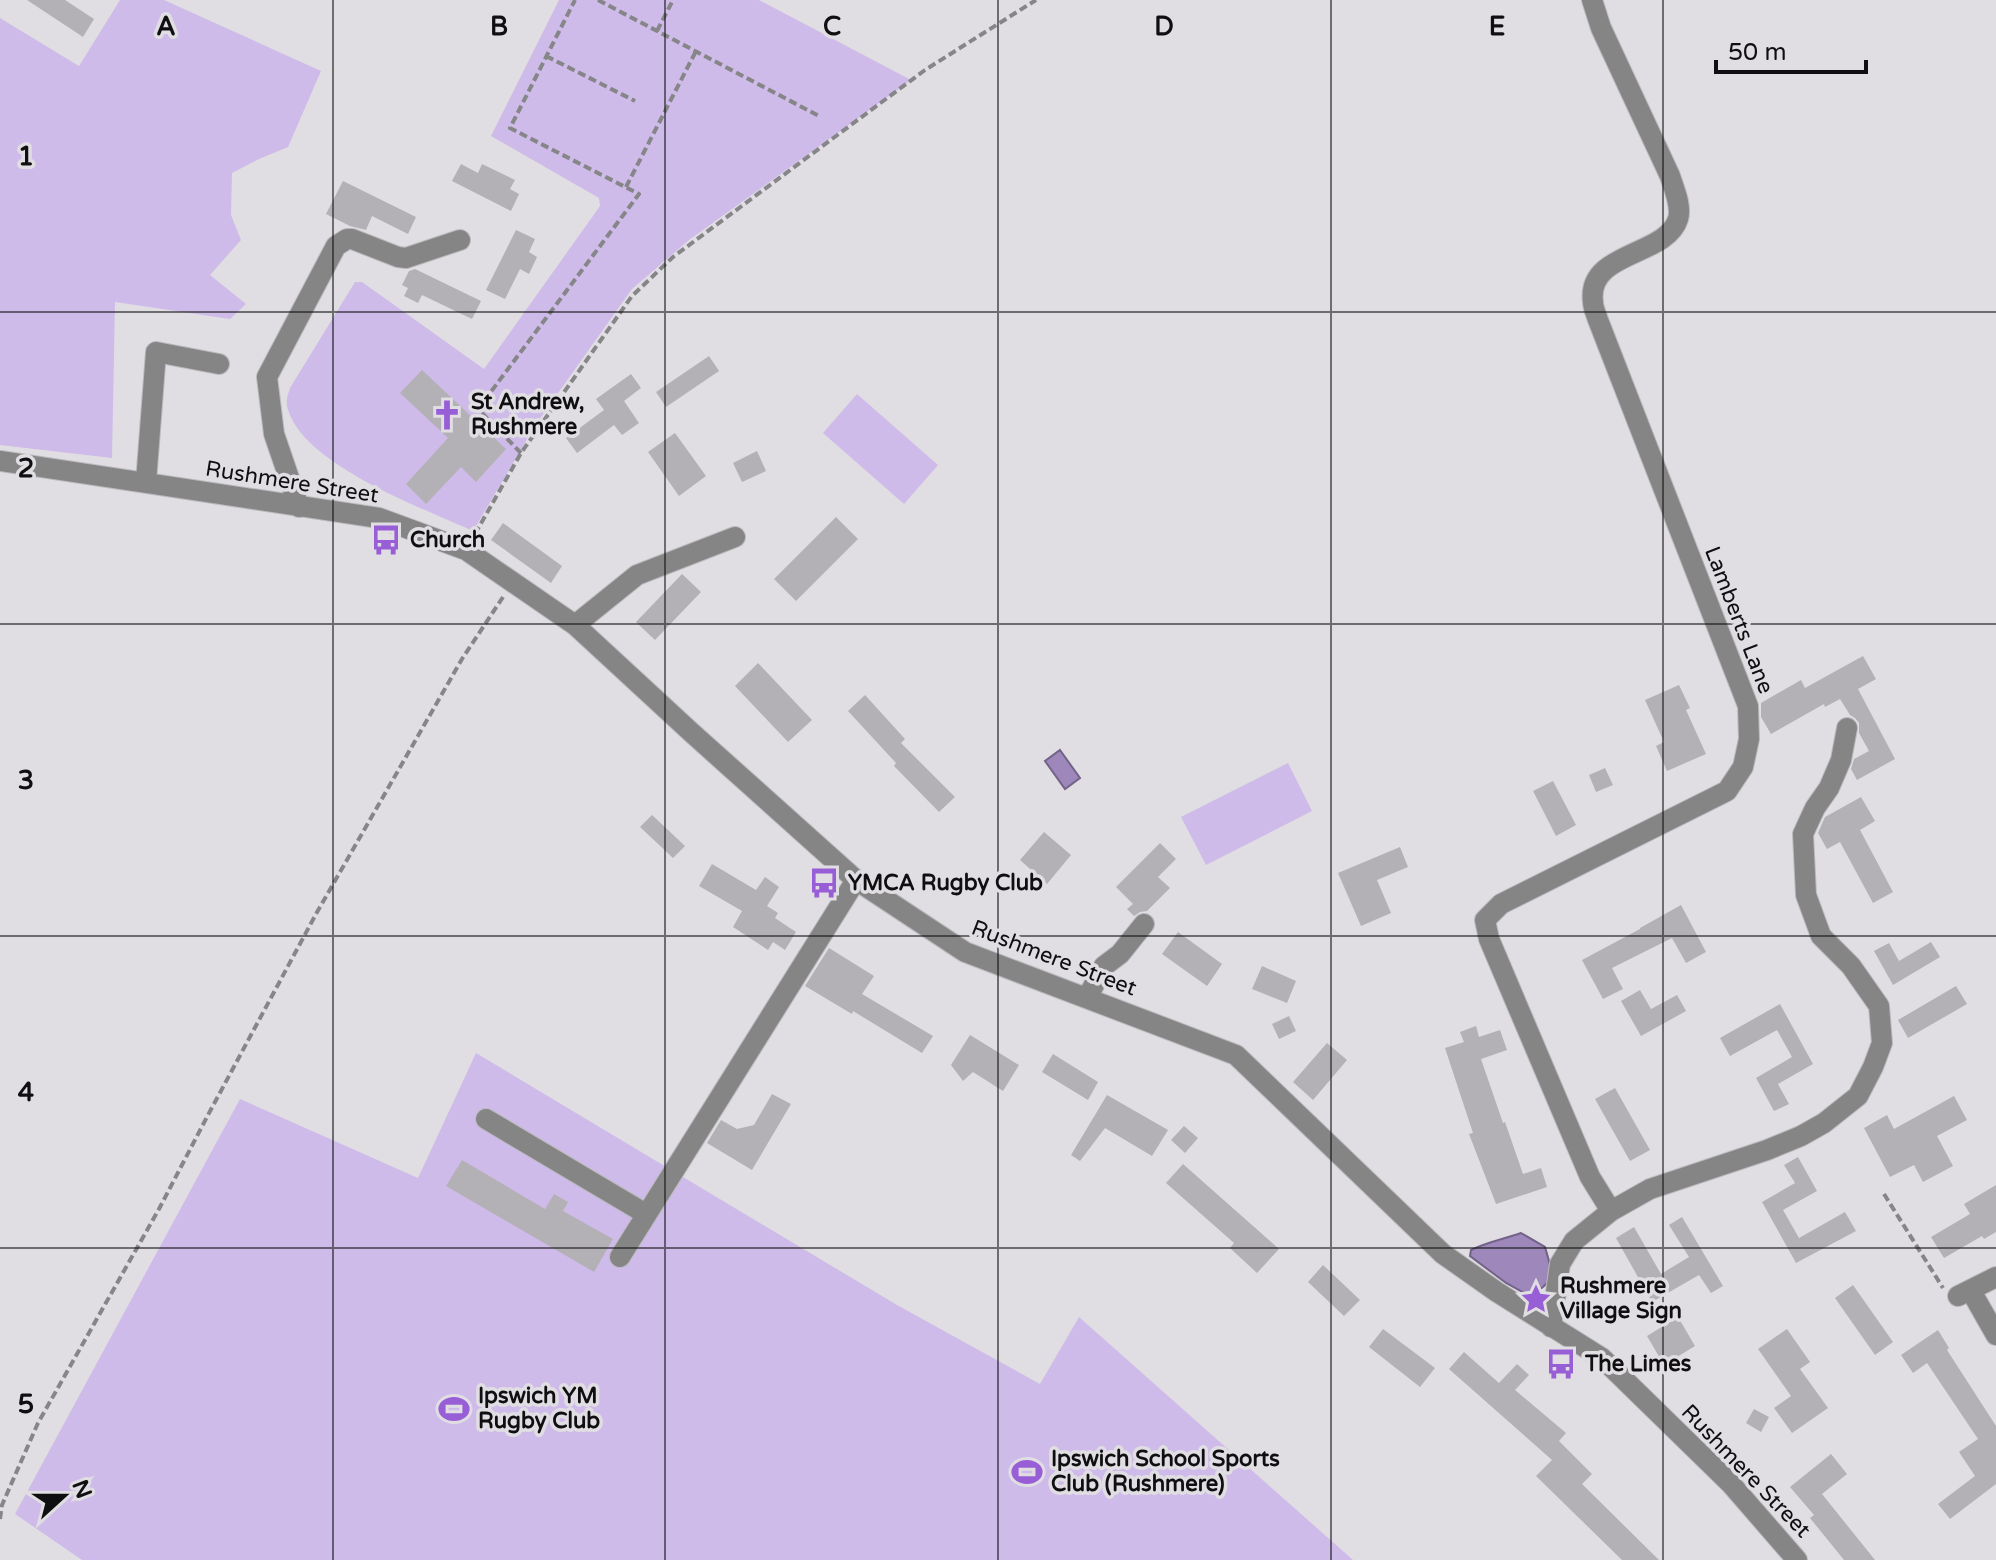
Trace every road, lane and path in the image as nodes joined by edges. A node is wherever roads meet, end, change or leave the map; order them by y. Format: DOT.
graph roads {
  1 [pos="575,0"];
  2 [pos="598,0"];
  3 [pos="673,0"];
  4 [pos="1036,0"];
  5 [pos="1592,0"];
  6 [pos="657,31"];
  7 [pos="696,51"];
  8 [pos="546,56"];
  9 [pos="635,101"];
  10 [pos="819,116"];
  11 [pos="626,187"];
  12 [pos="460,240"];
  13 [pos="219,364"];
  14 [pos="521,453"];
  15 [pos="0,461"];
  16 [pos="146,482"];
  17 [pos="299,507"];
  18 [pos="735,537"];
  19 [pos="466,550"];
  20 [pos="513,581"];
  21 [pos="575,625"];
  22 [pos="1847,728"];
  23 [pos="856,880"];
  24 [pos="1144,924"];
  25 [pos="1087,998"];
  26 [pos="486,1119"];
  27 [pos="1884,1194"];
  28 [pos="1611,1211"];
  29 [pos="646,1214"];
  30 [pos="620,1257"];
  31 [pos="1996,1277"];
  32 [pos="1965,1294"];
  33 [pos="1551,1327"];
  34 [pos="1996,1335"];
  35 [pos="0,1519"];
  36 [pos="1797,1560"];
  1 -- 8 [label="path"];
  2 -- 6 [label="path"];
  3 -- 6 [label="path"];
  4 -- 14 [label="path"];
  5 -- 28 [label="street, Lamberts Lane"];
  6 -- 7 [label="path"];
  7 -- 10 [label="path"];
  7 -- 11 [label="path"];
  8 -- 9 [label="path"];
  8 -- 11 [label="path"];
  11 -- 14 [label="path"];
  12 -- 17 [label="street"];
  13 -- 16 [label="street"];
  14 -- 19 [label="path"];
  15 -- 16 [label="street, Rushmere Street"];
  16 -- 17 [label="street, Rushmere Street"];
  17 -- 19 [label="street, Rushmere Street"];
  18 -- 21 [label="street"];
  19 -- 20 [label="street, Rushmere Street"];
  20 -- 21 [label="street, Rushmere Street"];
  20 -- 35 [label="path"];
  21 -- 23 [label="street, Rushmere Street"];
  22 -- 28 [label="street"];
  23 -- 25 [label="street, Rushmere Street"];
  23 -- 29 [label="street"];
  24 -- 25 [label="street"];
  25 -- 33 [label="street, Rushmere Street"];
  26 -- 29 [label="street"];
  27 -- 32 [label="path"];
  28 -- 33 [label="street"];
  29 -- 30 [label="street"];
  31 -- 32 [label="street"];
  32 -- 34 [label="street"];
  33 -- 36 [label="street, Rushmere Street"];
}
